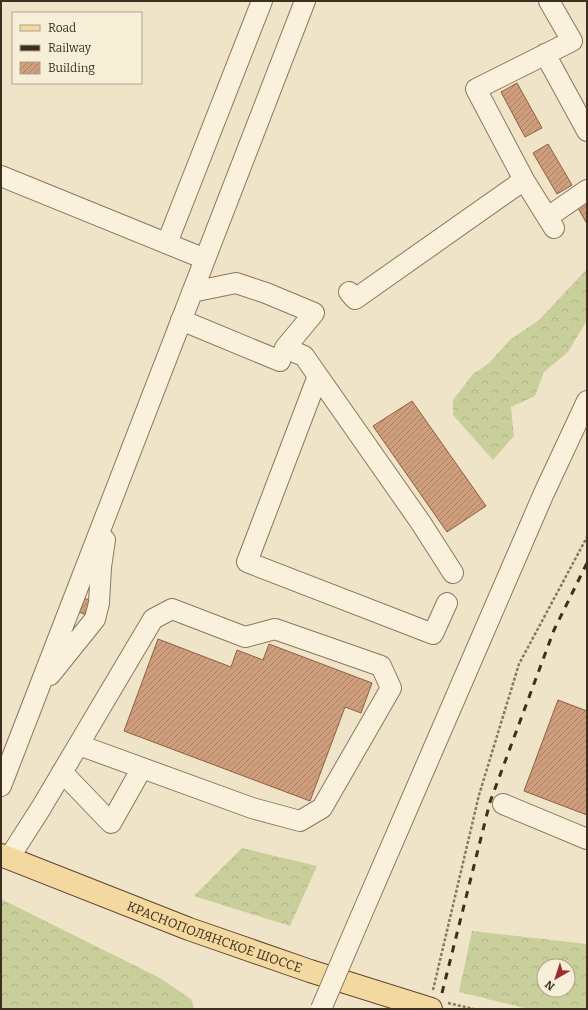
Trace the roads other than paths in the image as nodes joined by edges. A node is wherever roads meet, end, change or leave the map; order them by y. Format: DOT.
graph roads {
  1 [pos="262,1"];
  2 [pos="305,1"];
  3 [pos="549,1"];
  4 [pos="545,54"];
  5 [pos="587,131"];
  6 [pos="1,176"];
  7 [pos="524,180"];
  8 [pos="587,190"];
  9 [pos="167,243"];
  10 [pos="205,259"];
  11 [pos="192,292"];
  12 [pos="349,292"];
  13 [pos="181,320"];
  14 [pos="285,348"];
  15 [pos="318,376"];
  16 [pos="587,401"];
  17 [pos="112,500"];
  18 [pos="453,573"];
  19 [pos="447,603"];
  20 [pos="38,692"];
  21 [pos="79,745"];
  22 [pos="142,768"];
  23 [pos="62,772"];
  24 [pos="1,786"];
  25 [pos="503,804"];
  26 [pos="587,839"];
  27 [pos="5,857"];
  28 [pos="321,1009"];
  29 [pos="430,1009"];
  1 -- 9 [label="street"];
  2 -- 10 [label="street"];
  3 -- 4 [label="street"];
  4 -- 5 [label="street"];
  4 -- 7 [label="street"];
  6 -- 9 [label="street"];
  7 -- 8 [label="street"];
  7 -- 12 [label="street"];
  9 -- 10 [label="street"];
  10 -- 11 [label="street"];
  11 -- 13 [label="street"];
  11 -- 14 [label="street"];
  13 -- 14 [label="street"];
  13 -- 17 [label="street"];
  14 -- 15 [label="street"];
  15 -- 18 [label="street"];
  15 -- 19 [label="street"];
  16 -- 28 [label="street, bridge"];
  17 -- 20 [label="street"];
  17 -- 20 [label="street"];
  20 -- 24 [label="street"];
  21 -- 22 [label="street"];
  21 -- 22 [label="street"];
  21 -- 23 [label="street"];
  22 -- 23 [label="street"];
  23 -- 27 [label="street"];
  25 -- 26 [label="street"];
  27 -- 29 [label="main road, КРАСНОПОЛЯНСКОЕ ШОССЕ"];
}
